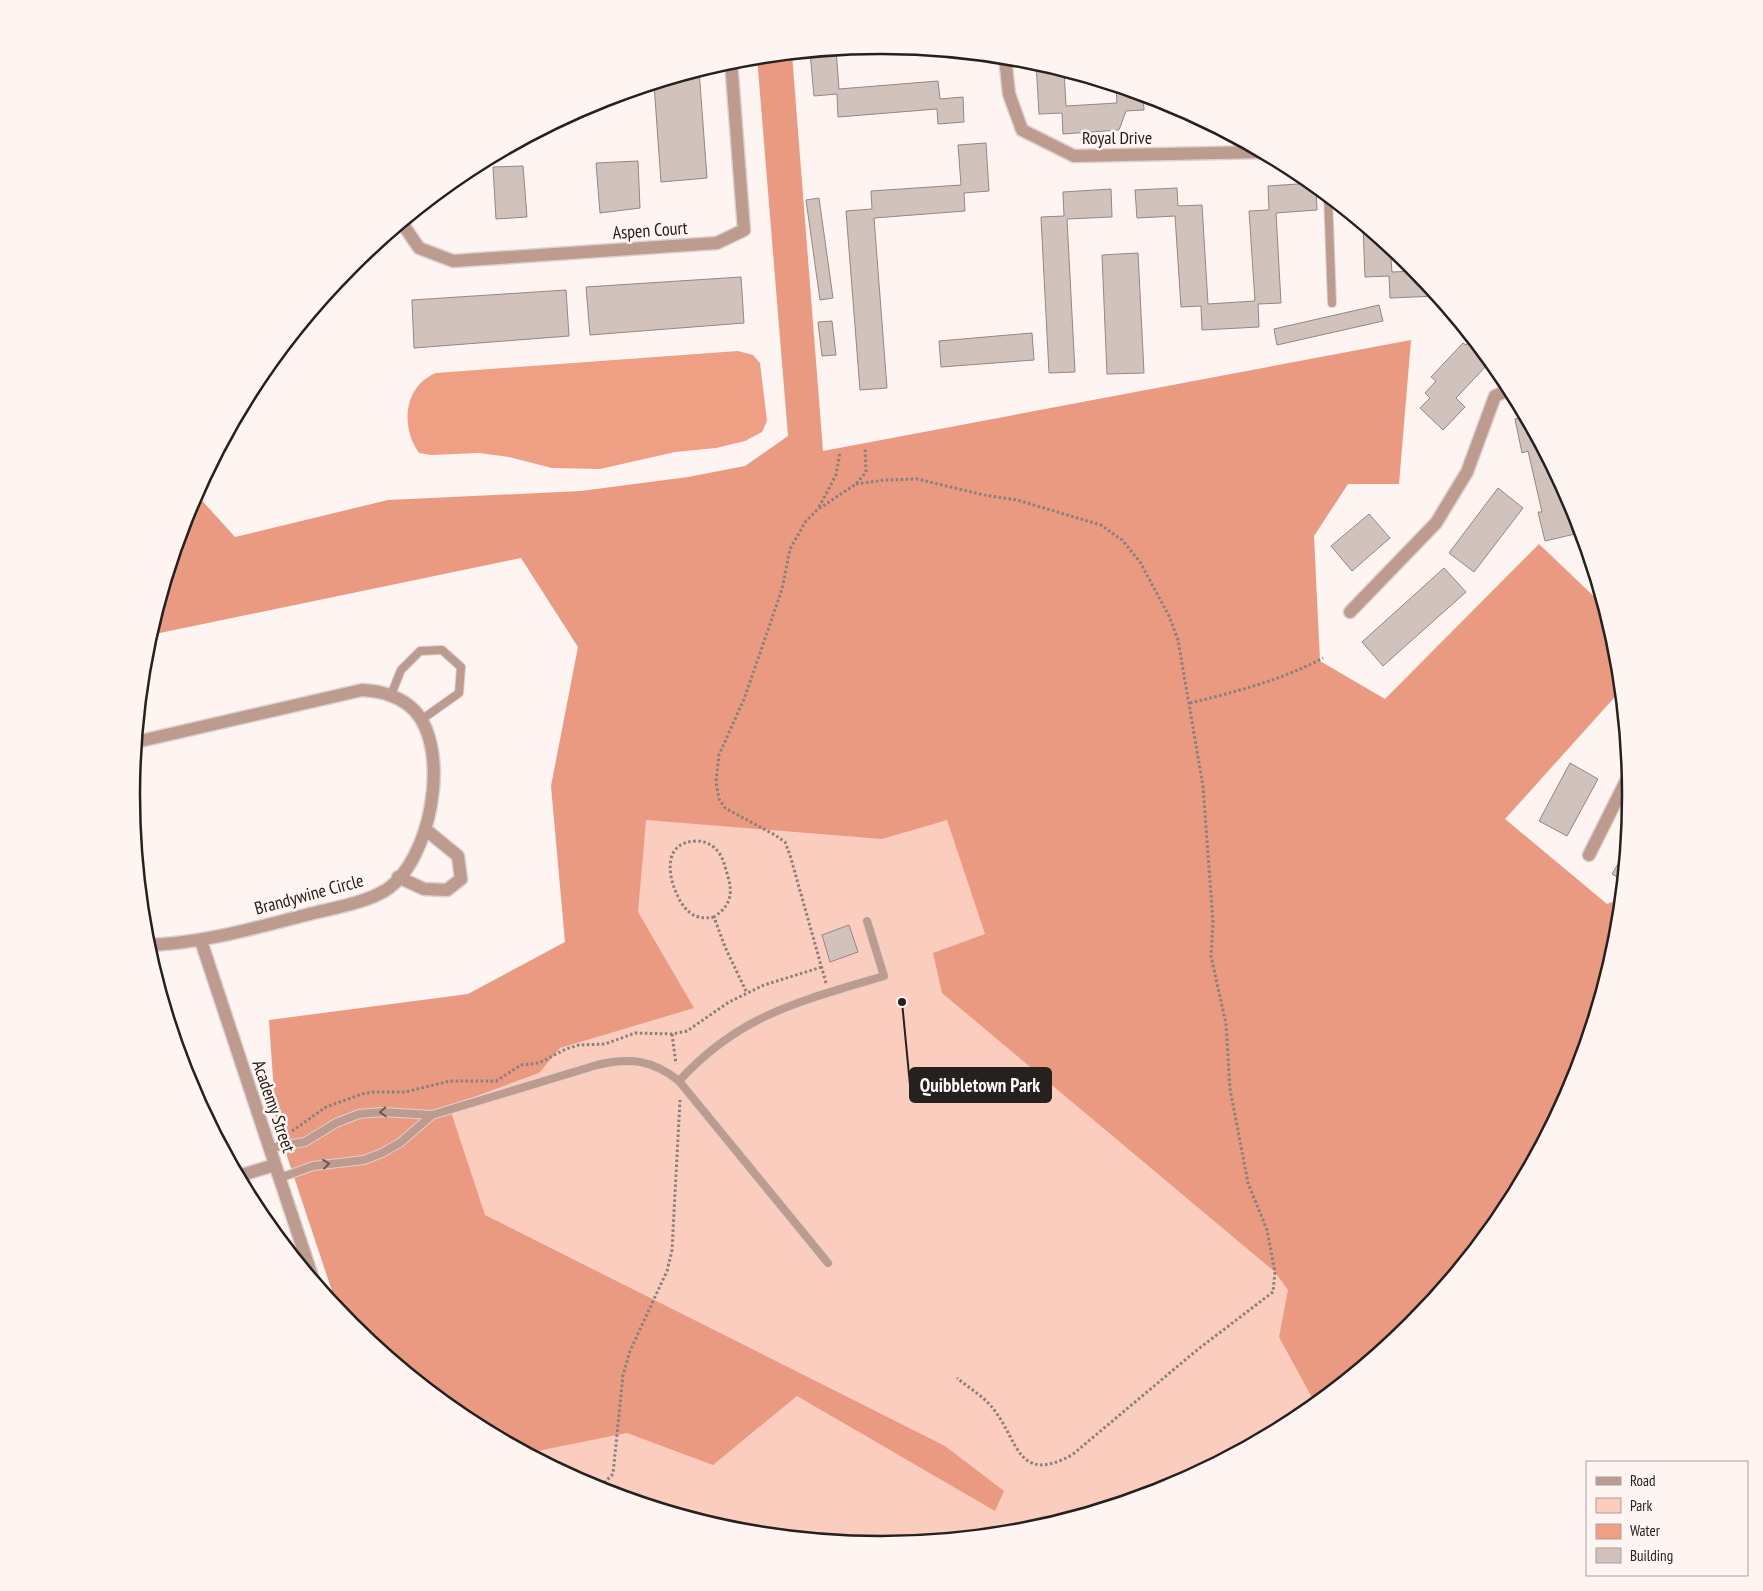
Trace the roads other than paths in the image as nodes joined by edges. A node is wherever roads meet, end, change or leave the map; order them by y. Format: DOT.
graph roads {
  1 [pos="1005,65"];
  2 [pos="732,69"];
  3 [pos="1251,152"];
  4 [pos="1328,204"];
  5 [pos="405,227"];
  6 [pos="1332,303"];
  7 [pos="1504,392"];
  8 [pos="1350,612"];
  9 [pos="391,695"];
  10 [pos="422,720"];
  11 [pos="142,741"];
  12 [pos="1623,787"];
  13 [pos="426,829"];
  14 [pos="1589,855"];
  15 [pos="398,877"];
  16 [pos="867,920"];
  17 [pos="201,941"];
  18 [pos="155,944"];
  19 [pos="679,1081"];
  20 [pos="432,1115"];
  21 [pos="270,1148"];
  22 [pos="275,1164"];
  23 [pos="244,1174"];
  24 [pos="280,1178"];
  25 [pos="828,1264"];
  26 [pos="309,1267"];
  1 -- 3 [label="street, Royal Drive"];
  2 -- 5 [label="street, Aspen Court"];
  4 -- 6 [label="lane"];
  7 -- 8 [label="street"];
  9 -- 10 [label="street, Brandywine Circle"];
  9 -- 10 [label="lane"];
  9 -- 11 [label="street, Brandywine Circle"];
  10 -- 13 [label="street, Brandywine Circle"];
  12 -- 14 [label="street"];
  13 -- 15 [label="street, Brandywine Circle"];
  13 -- 15 [label="street"];
  15 -- 17 [label="street, Brandywine Circle"];
  16 -- 19 [label="lane"];
  17 -- 18 [label="street, Brandywine Circle"];
  17 -- 21 [label="street, Academy Street"];
  19 -- 20 [label="lane"];
  19 -- 25 [label="lane"];
  20 -- 21 [label="lane, one-way"];
  24 -- 20 [label="lane, one-way"];
  21 -- 22 [label="street, Academy Street"];
  22 -- 23 [label="street"];
  22 -- 24 [label="street, Academy Street"];
  24 -- 26 [label="street, Academy Street"];
}
